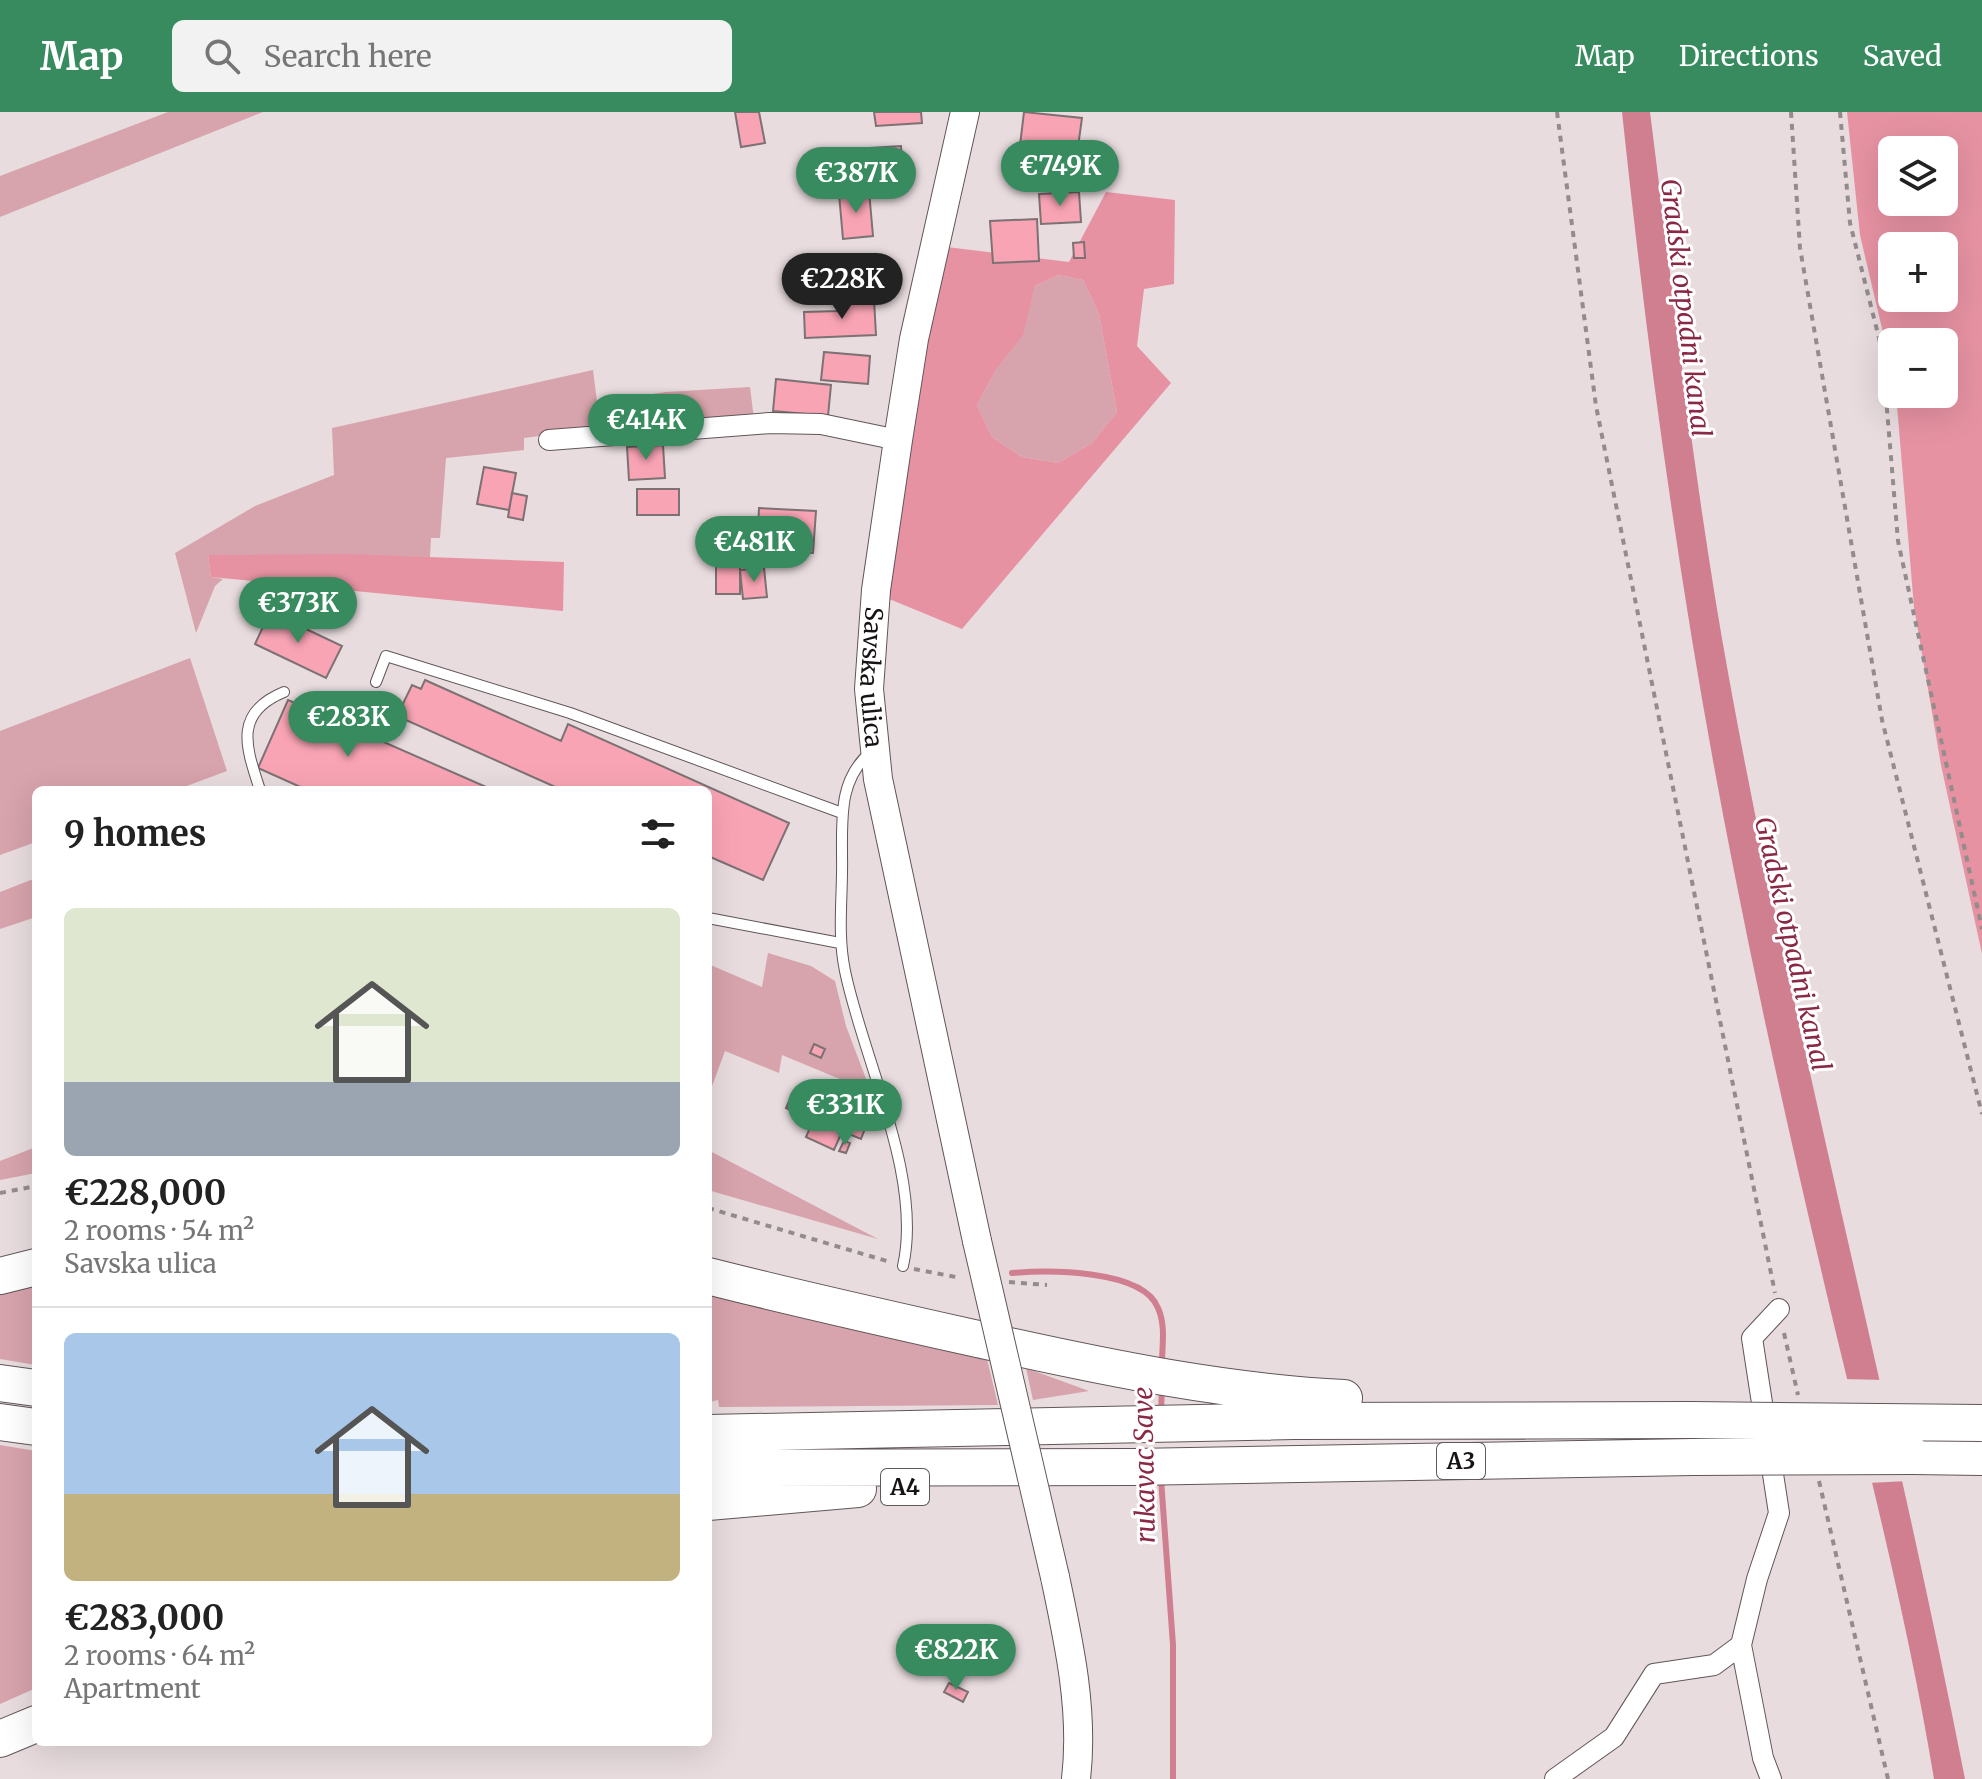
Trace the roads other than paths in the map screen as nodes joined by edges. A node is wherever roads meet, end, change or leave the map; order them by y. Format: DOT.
graph roads {
  1 [pos="965,112"];
  2 [pos="549,440"];
  3 [pos="898,440"];
  4 [pos="376,682"];
  5 [pos="284,692"];
  6 [pos="874,749"];
  7 [pos="259,786"];
  8 [pos="842,813"];
  9 [pos="712,919"];
  10 [pos="840,943"];
  11 [pos="903,1266"];
  12 [pos="32,1268"];
  13 [pos="0,1276"];
  14 [pos="712,1277"];
  15 [pos="1779,1309"];
  16 [pos="0,1383"];
  17 [pos="32,1387"];
  18 [pos="1578,1420"];
  19 [pos="0,1422"];
  20 [pos="1982,1423"];
  21 [pos="32,1426"];
  22 [pos="712,1433"];
  23 [pos="1982,1457"];
  24 [pos="712,1468"];
  25 [pos="1095,1472"];
  26 [pos="712,1502"];
  27 [pos="1741,1645"];
  28 [pos="32,1708"];
  29 [pos="0,1721"];
  30 [pos="32,1726"];
  31 [pos="0,1739"];
  32 [pos="1076,1779"];
  33 [pos="1555,1779"];
  34 [pos="1771,1779"];
  1 -- 3 [label="main road, Savska ulica"];
  2 -- 3 [label="street"];
  3 -- 6 [label="main road, Savska ulica"];
  4 -- 8 [label="lane"];
  5 -- 7 [label="lane"];
  6 -- 8 [label="lane"];
  6 -- 32 [label="main road, Savska ulica, bridge"];
  8 -- 10 [label="lane"];
  9 -- 10 [label="lane"];
  10 -- 11 [label="lane"];
  12 -- 13 [label="highway"];
  14 -- 18 [label="highway"];
  15 -- 27 [label="street"];
  16 -- 17 [label="highway"];
  18 -- 20 [label="highway, A3, bridge"];
  18 -- 22 [label="highway, A3"];
  19 -- 21 [label="highway"];
  23 -- 25 [label="highway, A3, bridge"];
  24 -- 25 [label="highway, A3"];
  25 -- 26 [label="highway, A4"];
  27 -- 33 [label="street"];
  27 -- 34 [label="street"];
  28 -- 29 [label="highway"];
  30 -- 31 [label="highway"];
}
